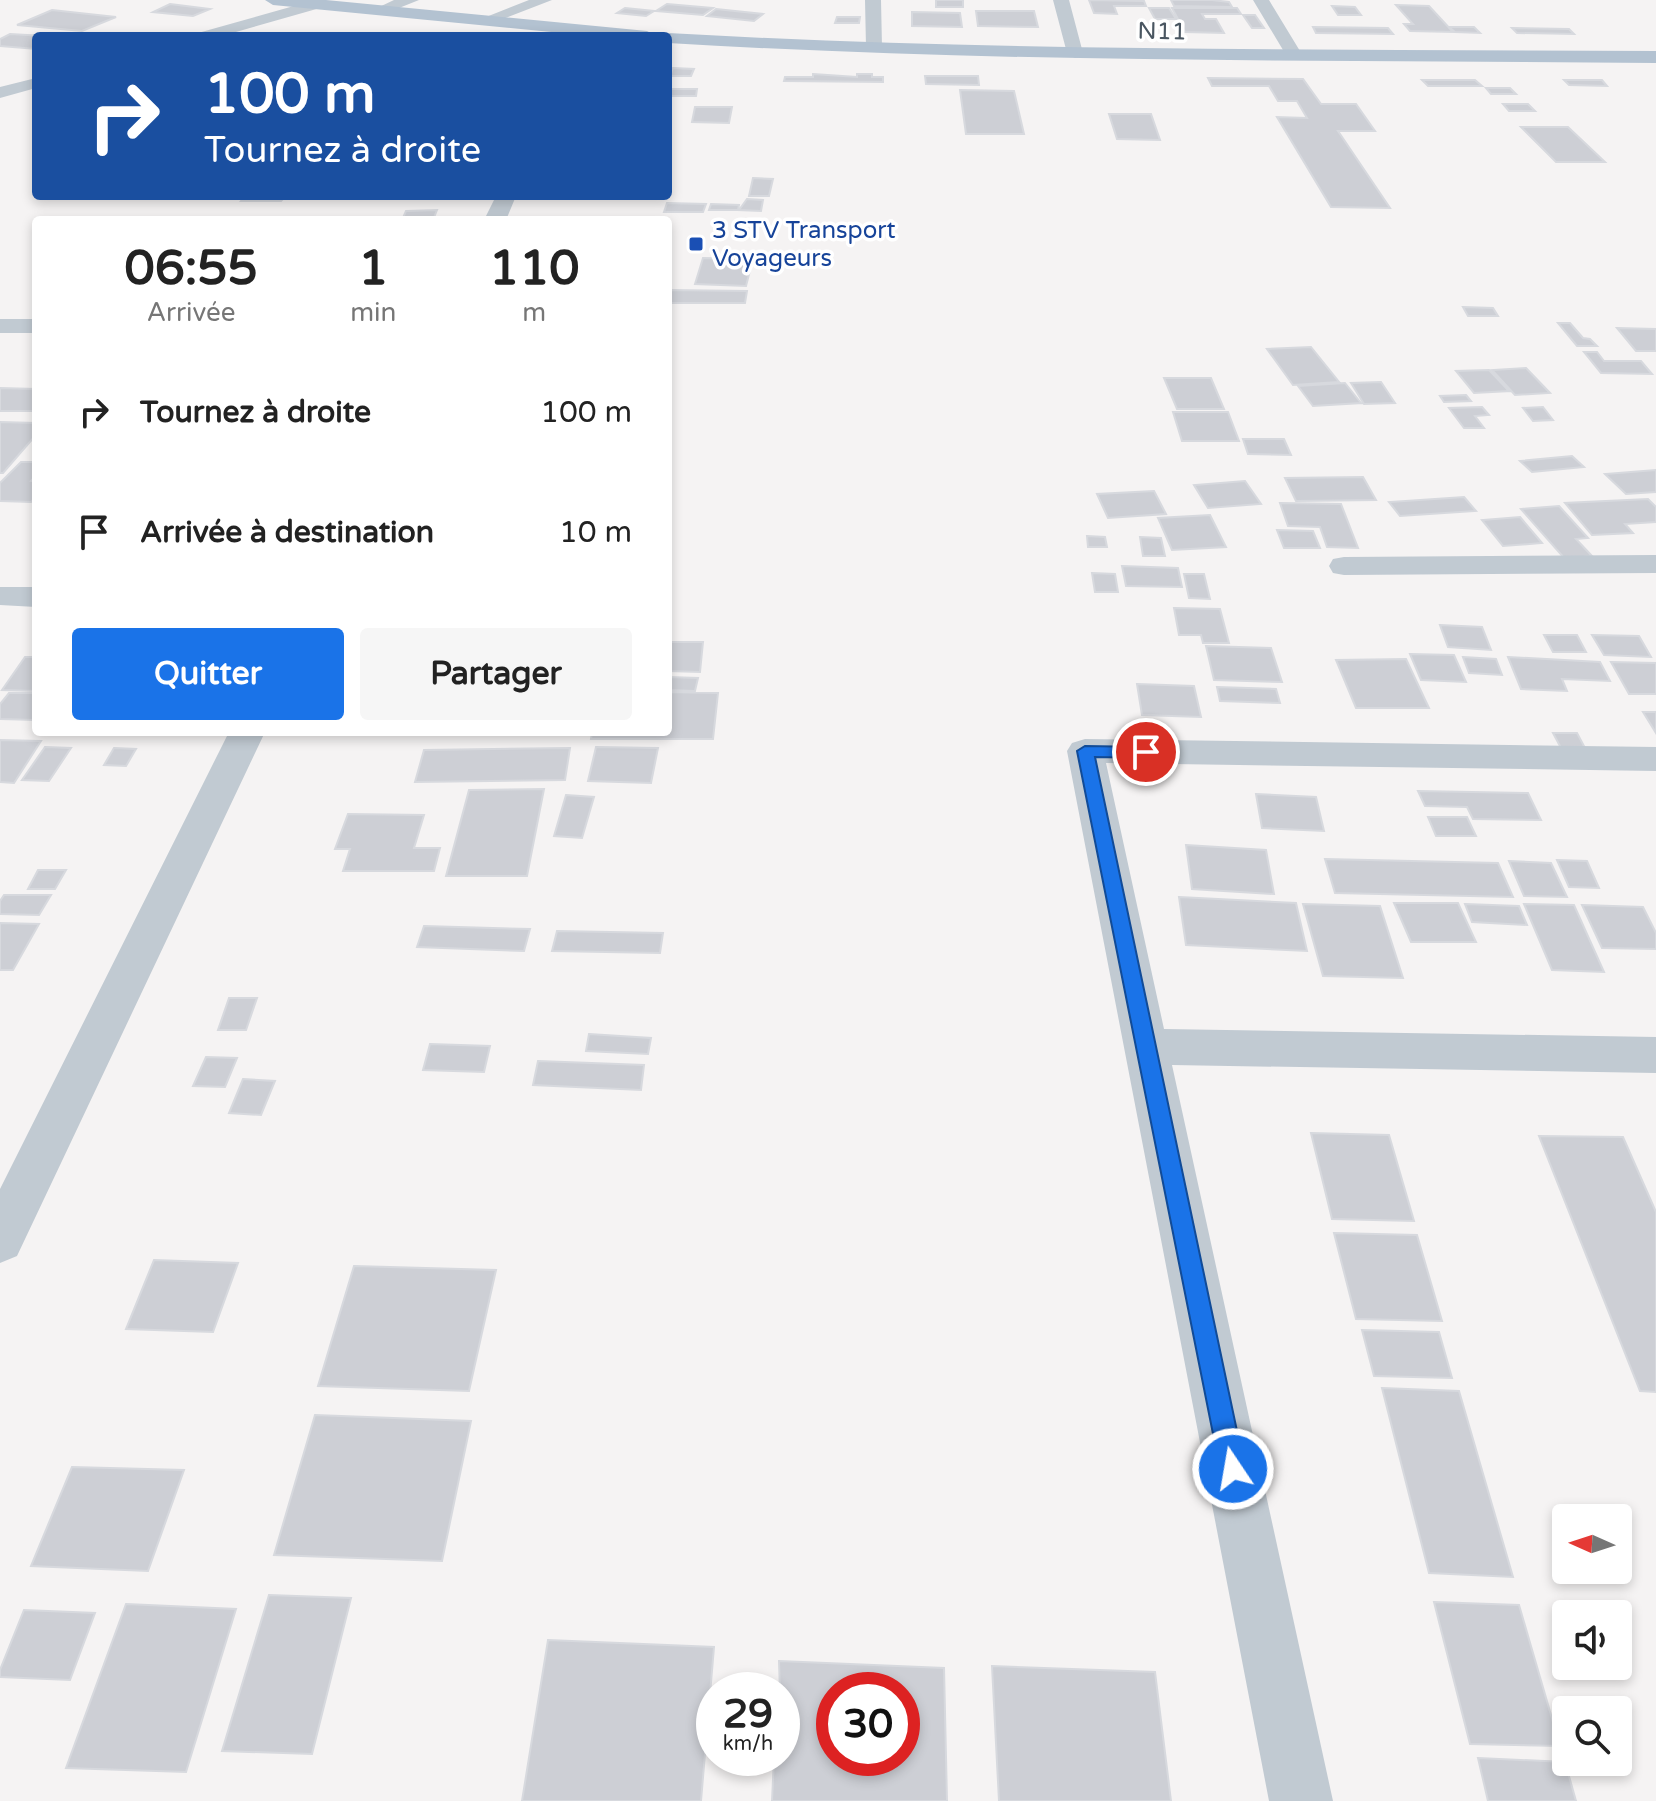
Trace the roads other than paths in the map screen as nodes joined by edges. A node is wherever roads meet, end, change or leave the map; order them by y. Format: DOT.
graph roads {
  1 [pos="273,0"];
  2 [pos="411,0"];
  3 [pos="544,0"];
  4 [pos="873,0"];
  5 [pos="1061,0"];
  6 [pos="1261,0"];
  7 [pos="315,5"];
  8 [pos="384,9"];
  9 [pos="489,19"];
  10 [pos="218,32"];
  11 [pos="574,32"];
  12 [pos="672,38"];
  13 [pos="874,47"];
  14 [pos="1075,53"];
  15 [pos="1295,56"];
  16 [pos="1656,57"];
  17 [pos="32,84"];
  18 [pos="0,93"];
  19 [pos="0,326"];
  20 [pos="32,326"];
  21 [pos="1656,564"];
  22 [pos="1344,566"];
  23 [pos="0,596"];
  24 [pos="32,597"];
  25 [pos="245,736"];
  26 [pos="1656,759"];
  27 [pos="1145,1047"];
  28 [pos="1656,1055"];
  29 [pos="0,1240"];
  30 [pos="1301,1801"];
  1 -- 7 [label="main road"];
  2 -- 8 [label="street"];
  3 -- 9 [label="street"];
  4 -- 13 [label="street"];
  5 -- 14 [label="street"];
  6 -- 15 [label="street"];
  7 -- 8 [label="main road"];
  7 -- 10 [label="street"];
  8 -- 9 [label="main road"];
  9 -- 11 [label="main road"];
  12 -- 13 [label="main road, N11"];
  13 -- 14 [label="main road, N11"];
  14 -- 15 [label="main road, N11"];
  15 -- 16 [label="main road, N11"];
  17 -- 18 [label="street"];
  19 -- 20 [label="street"];
  21 -- 22 [label="street"];
  23 -- 24 [label="street"];
  25 -- 29 [label="street"];
  26 -- 27 [label="street"];
  27 -- 28 [label="street"];
  27 -- 30 [label="street"];
}
